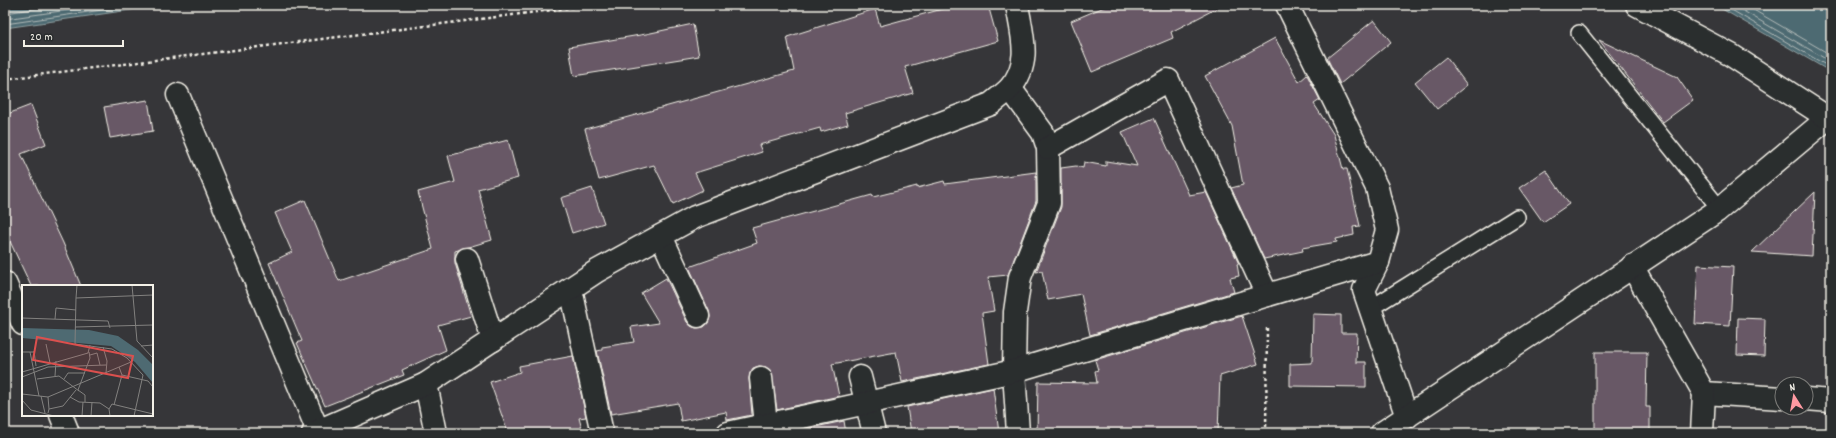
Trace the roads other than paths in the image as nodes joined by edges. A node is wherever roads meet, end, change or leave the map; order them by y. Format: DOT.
graph roads {
  1 [pos="1017,5"];
  2 [pos="1287,5"];
  3 [pos="1637,5"];
  4 [pos="1579,33"];
  5 [pos="1010,88"];
  6 [pos="178,95"];
  7 [pos="1829,119"];
  8 [pos="1048,148"];
  9 [pos="1720,209"];
  10 [pos="1517,217"];
  11 [pos="661,236"];
  12 [pos="467,259"];
  13 [pos="1378,262"];
  14 [pos="1632,266"];
  15 [pos="6,285"];
  16 [pos="571,288"];
  17 [pos="1267,295"];
  18 [pos="1371,308"];
  19 [pos="698,316"];
  20 [pos="22,322"];
  21 [pos="493,340"];
  22 [pos="1014,371"];
  23 [pos="860,377"];
  24 [pos="761,378"];
  25 [pos="426,384"];
  26 [pos="1704,393"];
  27 [pos="1774,397"];
  28 [pos="1814,400"];
  29 [pos="1831,401"];
  30 [pos="867,403"];
  31 [pos="61,416"];
  32 [pos="1407,417"];
  33 [pos="766,429"];
  34 [pos="316,432"];
  35 [pos="63,433"];
  36 [pos="436,433"];
  37 [pos="602,433"];
  38 [pos="728,433"];
  39 [pos="874,433"];
  40 [pos="1018,433"];
  41 [pos="1382,433"];
  42 [pos="1702,433"];
  1 -- 5 [label="street"];
  2 -- 13 [label="street"];
  3 -- 7 [label="street"];
  4 -- 9 [label="lane"];
  5 -- 8 [label="street"];
  5 -- 11 [label="street"];
  6 -- 34 [label="street"];
  7 -- 9 [label="street"];
  8 -- 17 [label="street"];
  8 -- 22 [label="street"];
  9 -- 14 [label="street"];
  10 -- 18 [label="lane"];
  11 -- 16 [label="street"];
  11 -- 19 [label="street"];
  12 -- 21 [label="street"];
  13 -- 17 [label="street"];
  13 -- 18 [label="street"];
  14 -- 26 [label="street"];
  14 -- 32 [label="street"];
  15 -- 20 [label="street"];
  16 -- 21 [label="street"];
  16 -- 37 [label="street"];
  17 -- 22 [label="street"];
  18 -- 32 [label="street"];
  21 -- 25 [label="street"];
  22 -- 30 [label="street"];
  22 -- 40 [label="street"];
  23 -- 30 [label="street"];
  24 -- 33 [label="street"];
  25 -- 34 [label="street"];
  25 -- 36 [label="street"];
  26 -- 27 [label="street"];
  26 -- 42 [label="street"];
  28 -- 29 [label="street"];
  30 -- 33 [label="street"];
  30 -- 39 [label="street"];
  31 -- 35 [label="street"];
  32 -- 41 [label="street"];
  33 -- 38 [label="street"];
}
